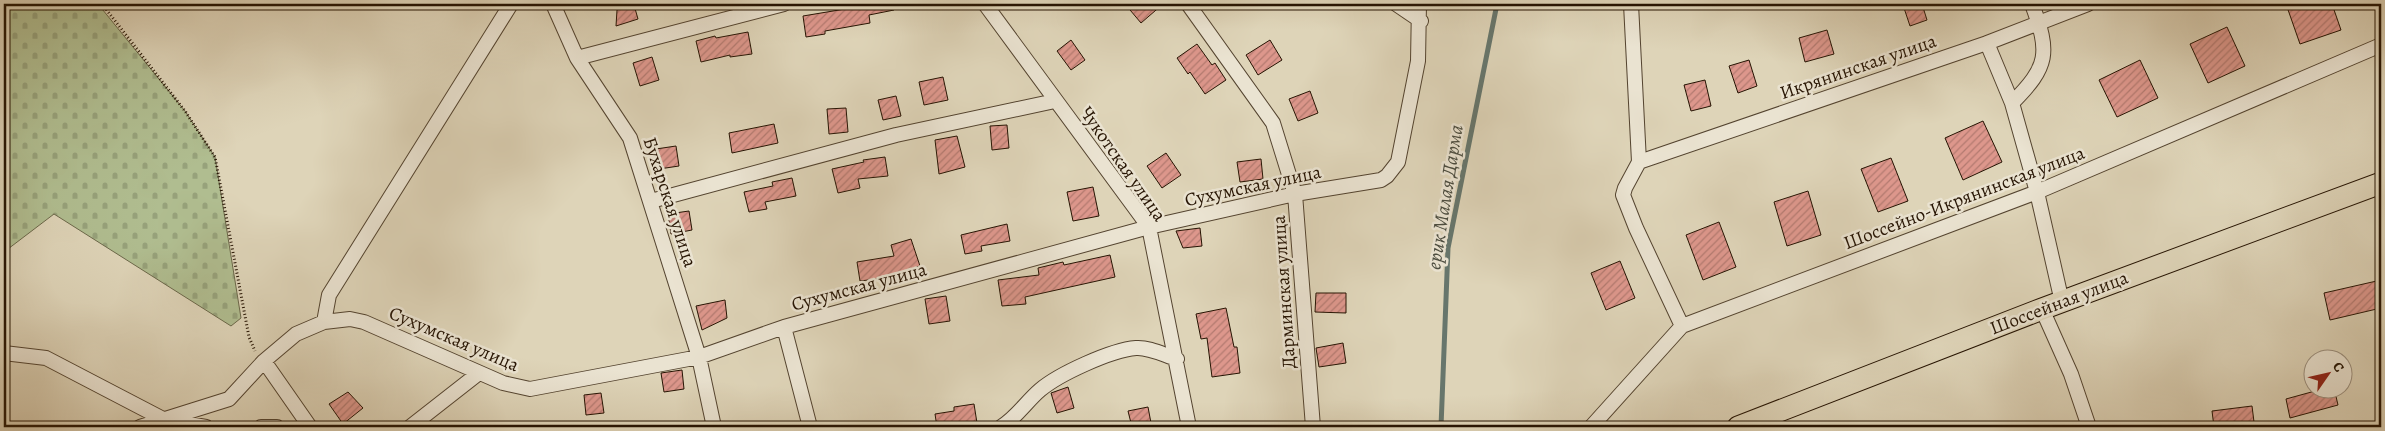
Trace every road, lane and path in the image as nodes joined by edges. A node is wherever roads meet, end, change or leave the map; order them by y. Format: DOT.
graph roads {
  1 [pos="102,4"];
  2 [pos="511,4"];
  3 [pos="553,4"];
  4 [pos="784,4"];
  5 [pos="985,4"];
  6 [pos="1188,4"];
  7 [pos="1396,4"];
  8 [pos="1419,4"];
  9 [pos="1630,4"];
  10 [pos="2032,4"];
  11 [pos="2088,4"];
  12 [pos="1421,21"];
  13 [pos="2039,23"];
  14 [pos="1987,43"];
  15 [pos="2381,45"];
  16 [pos="578,58"];
  17 [pos="1055,101"];
  18 [pos="2012,103"];
  19 [pos="1639,162"];
  20 [pos="2381,183"];
  21 [pos="2038,192"];
  22 [pos="1295,194"];
  23 [pos="651,201"];
  24 [pos="1149,227"];
  25 [pos="2052,306"];
  26 [pos="324,322"];
  27 [pos="1682,326"];
  28 [pos="784,327"];
  29 [pos="4,353"];
  30 [pos="699,356"];
  31 [pos="1177,359"];
  32 [pos="264,361"];
  33 [pos="480,373"];
  34 [pos="166,420"];
  35 [pos="140,427"];
  36 [pos="206,427"];
  37 [pos="261,427"];
  38 [pos="277,427"];
  39 [pos="310,427"];
  40 [pos="410,427"];
  41 [pos="714,427"];
  42 [pos="810,427"];
  43 [pos="1001,427"];
  44 [pos="1189,427"];
  45 [pos="1313,427"];
  46 [pos="1591,427"];
  47 [pos="1738,427"];
  48 [pos="2089,427"];
  1 -- 32 [label="path"];
  2 -- 26 [label="street"];
  3 -- 16 [label="street, Бухарская улица"];
  4 -- 16 [label="street"];
  5 -- 17 [label="street, Чукотская улица"];
  6 -- 22 [label="street, Дарминская улица"];
  7 -- 12 [label="street"];
  8 -- 12 [label="street"];
  9 -- 19 [label="street"];
  10 -- 13 [label="street"];
  11 -- 13 [label="street, Икрянинская улица"];
  12 -- 22 [label="street, Сухумская улица"];
  13 -- 14 [label="street, Икрянинская улица"];
  13 -- 18 [label="street"];
  14 -- 18 [label="street"];
  14 -- 19 [label="street, Икрянинская улица"];
  15 -- 21 [label="street, Шоссейно-Икрянинская улица"];
  16 -- 23 [label="street, Бухарская улица"];
  17 -- 23 [label="street"];
  17 -- 24 [label="street, Чукотская улица"];
  18 -- 21 [label="street"];
  19 -- 27 [label="street"];
  20 -- 25 [label="main road, Шоссейная улица"];
  21 -- 25 [label="street"];
  21 -- 27 [label="street, Шоссейно-Икрянинская улица"];
  22 -- 24 [label="street, Сухумская улица"];
  22 -- 45 [label="street, Дарминская улица"];
  23 -- 30 [label="street, Бухарская улица"];
  24 -- 28 [label="street, Сухумская улица"];
  24 -- 31 [label="street, Чукотская улица"];
  25 -- 47 [label="main road, Шоссейная улица"];
  25 -- 48 [label="street"];
  26 -- 32 [label="street, Сухумская улица"];
  26 -- 33 [label="street, Сухумская улица"];
  27 -- 46 [label="street, Шоссейно-Икрянинская улица"];
  28 -- 30 [label="street, Сухумская улица"];
  28 -- 42 [label="street"];
  29 -- 34 [label="street"];
  30 -- 33 [label="street, Сухумская улица"];
  30 -- 41 [label="street, Бухарская улица"];
  31 -- 43 [label="street"];
  31 -- 44 [label="street, Чукотская улица"];
  32 -- 34 [label="street, Сухумская улица"];
  32 -- 39 [label="street"];
  33 -- 40 [label="street"];
  34 -- 35 [label="street, Сухумская улица"];
  34 -- 36 [label="street"];
  37 -- 38 [label="street"];
}
